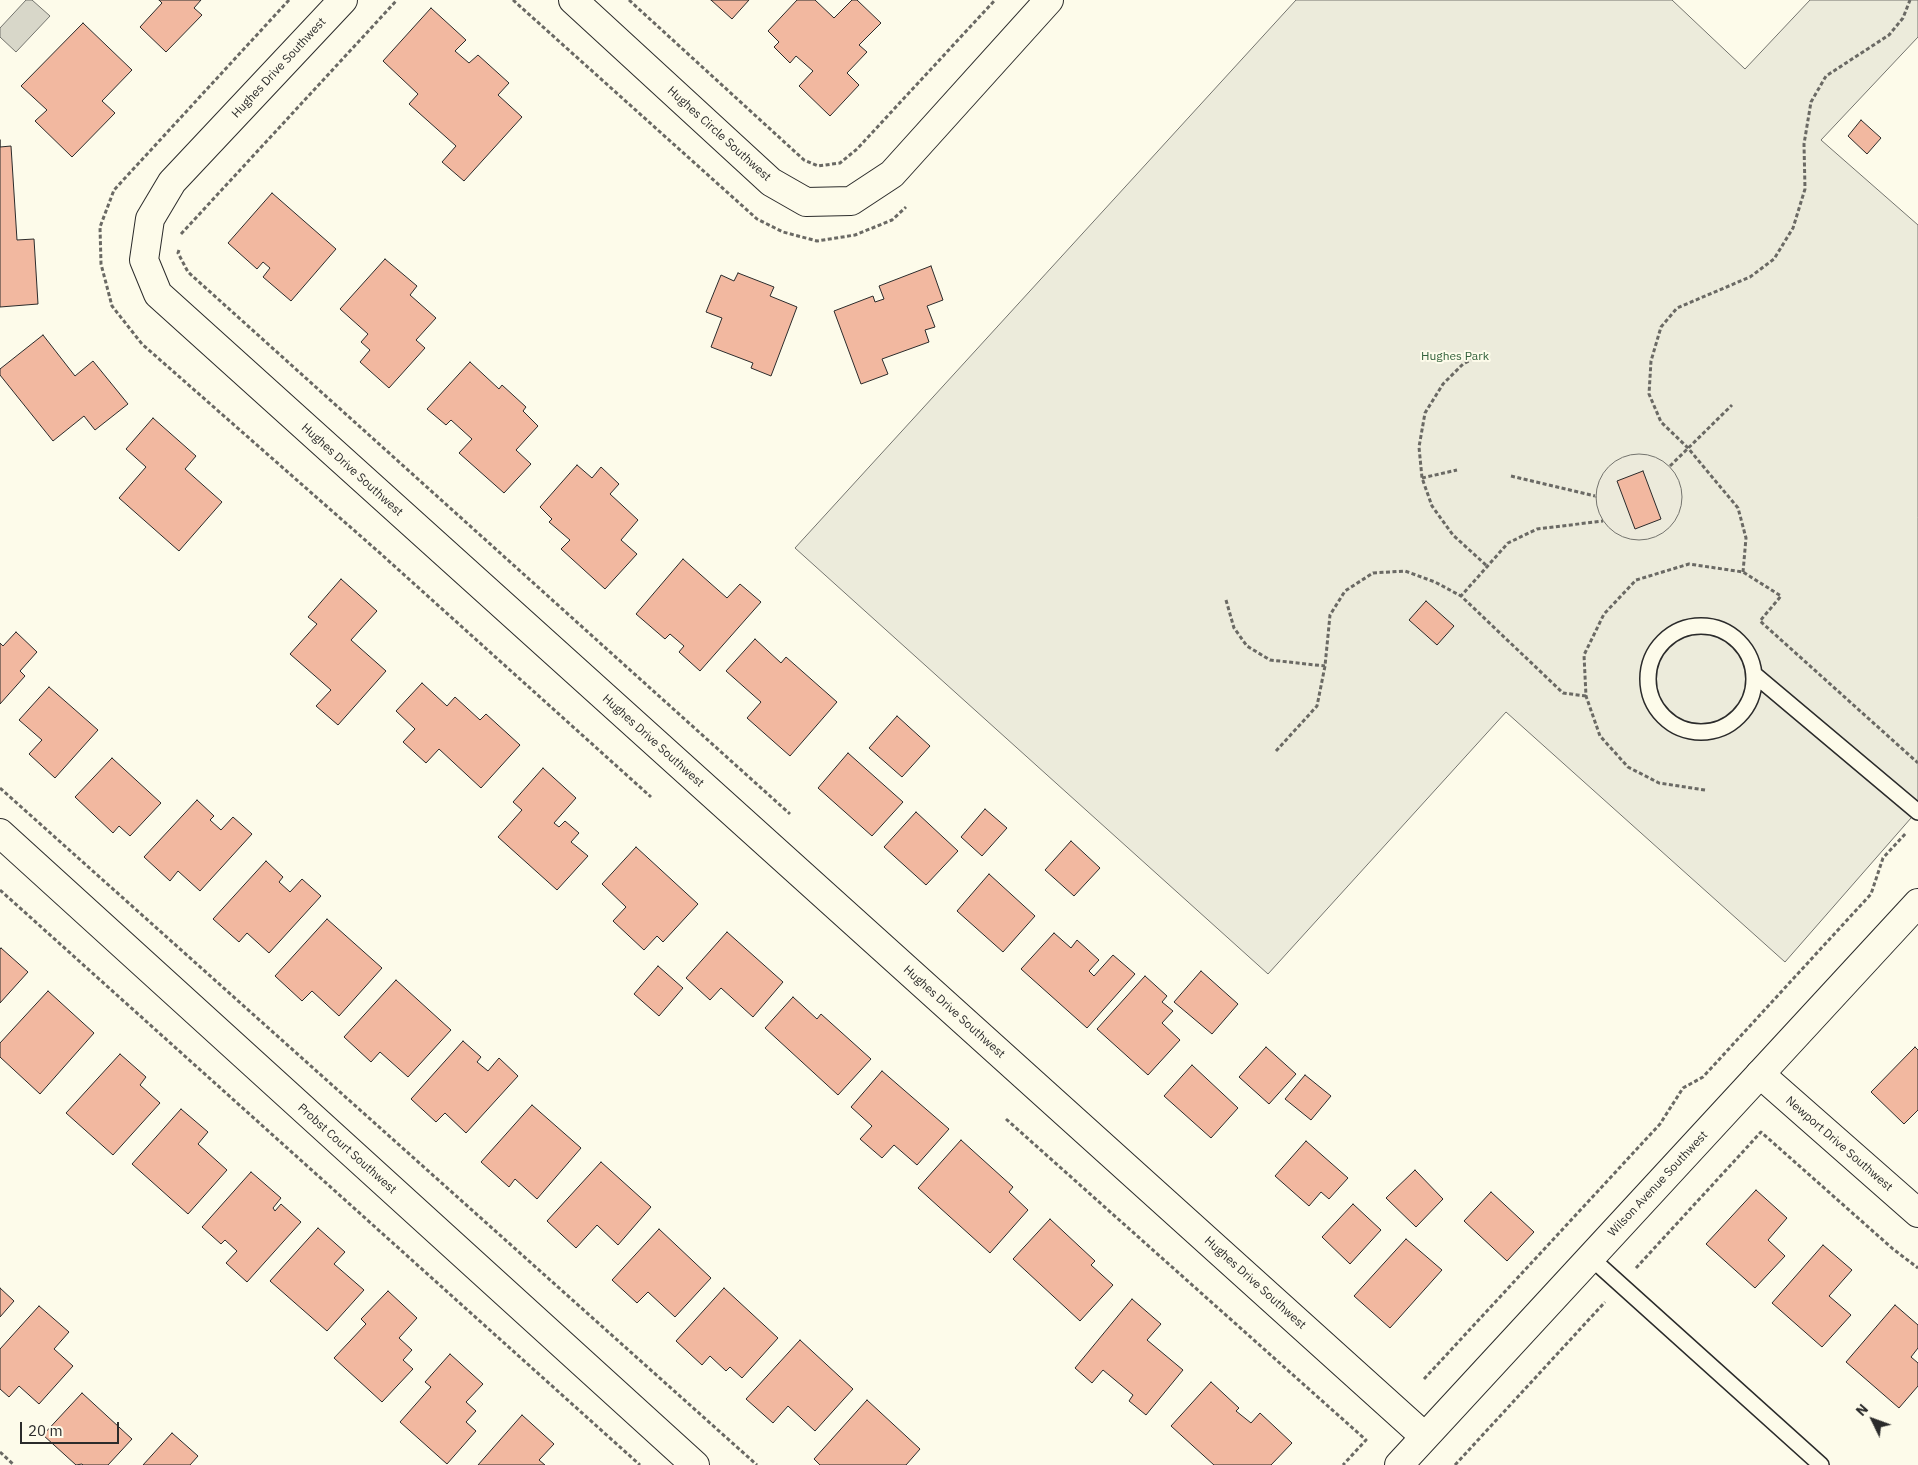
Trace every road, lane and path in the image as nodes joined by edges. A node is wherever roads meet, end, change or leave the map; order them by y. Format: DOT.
graph roads {
  1 [pos="343,0"];
  2 [pos="396,0"];
  3 [pos="572,0"];
  4 [pos="629,0"];
  5 [pos="995,0"];
  6 [pos="1049,0"];
  7 [pos="1910,0"];
  8 [pos="180,239"];
  9 [pos="179,246"];
  10 [pos="1480,355"];
  11 [pos="1732,405"];
  12 [pos="1688,448"];
  13 [pos="1670,466"];
  14 [pos="1457,470"];
  15 [pos="1511,476"];
  16 [pos="1422,478"];
  17 [pos="1595,496"];
  18 [pos="1603,521"];
  19 [pos="1487,566"];
  20 [pos="1743,572"];
  21 [pos="1461,596"];
  22 [pos="1226,600"];
  23 [pos="1325,666"];
  24 [pos="1755,675"];
  25 [pos="1586,696"];
  26 [pos="1276,751"];
  27 [pos="1918,763"];
  28 [pos="0,788"];
  29 [pos="1705,790"];
  30 [pos="790,814"];
  31 [pos="1915,819"];
  32 [pos="0,833"];
  33 [pos="0,890"];
  34 [pos="1918,902"];
  35 [pos="1760,1074"];
  36 [pos="1006,1119"];
  37 [pos="1918,1213"];
  38 [pos="1590,1257"];
  39 [pos="1918,1268"];
  40 [pos="1621,1285"];
  41 [pos="1424,1379"];
  42 [pos="1424,1436"];
  43 [pos="0,1452"];
  44 [pos="14,1465"];
  45 [pos="640,1465"];
  46 [pos="695,1465"];
  47 [pos="757,1465"];
  48 [pos="1343,1465"];
  49 [pos="1399,1465"];
  50 [pos="1455,1465"];
  51 [pos="1821,1465"];
  1 -- 42 [label="street, Hughes Drive Southwest"];
  2 -- 8 [label="path"];
  3 -- 6 [label="street, Hughes Circle Southwest"];
  4 -- 5 [label="path"];
  7 -- 12 [label="path"];
  9 -- 30 [label="path"];
  10 -- 16 [label="path"];
  11 -- 12 [label="path"];
  12 -- 13 [label="path"];
  12 -- 20 [label="path"];
  14 -- 16 [label="path"];
  15 -- 17 [label="path"];
  16 -- 19 [label="path"];
  18 -- 19 [label="path"];
  19 -- 21 [label="path"];
  20 -- 25 [label="path"];
  20 -- 27 [label="path"];
  21 -- 23 [label="path"];
  21 -- 25 [label="path"];
  22 -- 23 [label="path"];
  23 -- 26 [label="path"];
  24 -- 24 [label="lane"];
  24 -- 31 [label="lane"];
  25 -- 29 [label="path"];
  28 -- 47 [label="path"];
  31 -- 41 [label="path"];
  32 -- 46 [label="street, Probst Court Southwest"];
  33 -- 45 [label="path"];
  34 -- 35 [label="street, Wilson Avenue Southwest"];
  35 -- 37 [label="street, Newport Drive Southwest"];
  35 -- 38 [label="street, Wilson Avenue Southwest"];
  36 -- 48 [label="path"];
  38 -- 40 [label="lane"];
  38 -- 42 [label="street, Wilson Avenue Southwest"];
  39 -- 40 [label="path"];
  40 -- 50 [label="path"];
  40 -- 51 [label="lane"];
  42 -- 49 [label="street, Wilson Avenue Southwest"];
  43 -- 44 [label="path"];
}
